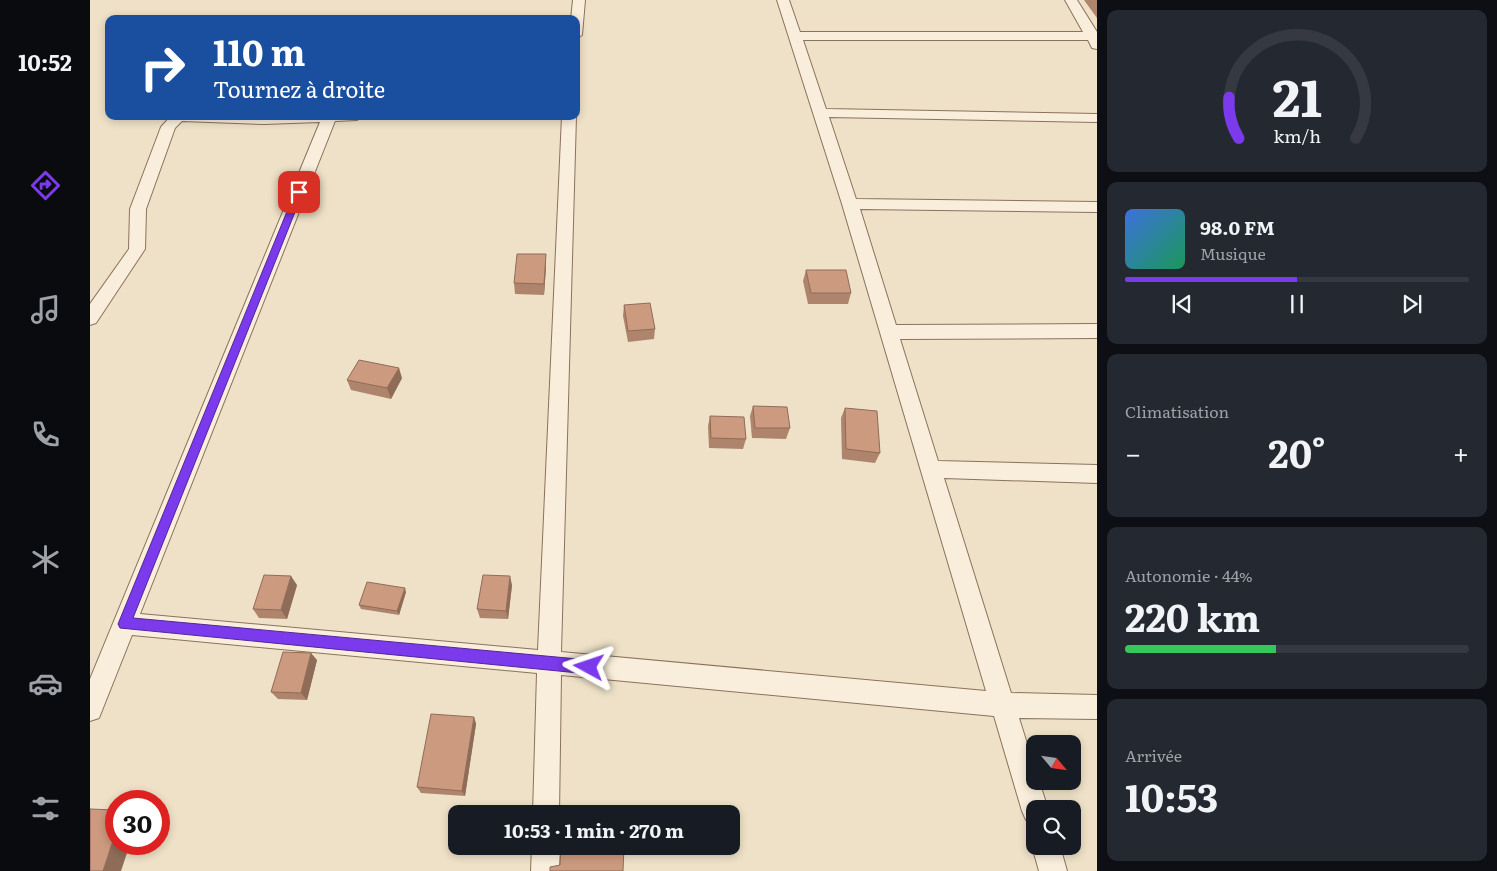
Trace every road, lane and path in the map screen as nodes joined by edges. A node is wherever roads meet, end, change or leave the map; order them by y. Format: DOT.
graph roads {
  1 [pos="579,0"];
  2 [pos="783,0"];
  3 [pos="1071,0"];
  4 [pos="578,15"];
  5 [pos="795,36"];
  6 [pos="1095,39"];
  7 [pos="820,113"];
  8 [pos="1097,118"];
  9 [pos="175,120"];
  10 [pos="328,120"];
  11 [pos="569,120"];
  12 [pos="850,204"];
  13 [pos="1097,207"];
  14 [pos="90,318"];
  15 [pos="1097,331"];
  16 [pos="889,332"];
  17 [pos="931,469"];
  18 [pos="1097,474"];
  19 [pos="124,624"];
  20 [pos="549,663"];
  21 [pos="1003,705"];
  22 [pos="1097,707"];
  23 [pos="90,709"];
  24 [pos="1032,800"];
  25 [pos="546,805"];
  26 [pos="546,855"];
  27 [pos="1049,855"];
  28 [pos="545,871"];
  29 [pos="1053,871"];
  1 -- 4 [label="street"];
  2 -- 5 [label="street"];
  3 -- 6 [label="street"];
  5 -- 6 [label="street"];
  5 -- 7 [label="street"];
  7 -- 8 [label="street"];
  7 -- 12 [label="street"];
  9 -- 14 [label="street"];
  10 -- 19 [label="street"];
  11 -- 20 [label="street"];
  12 -- 13 [label="street"];
  12 -- 16 [label="street"];
  15 -- 16 [label="street"];
  16 -- 17 [label="street"];
  17 -- 18 [label="street"];
  17 -- 21 [label="street"];
  19 -- 20 [label="street"];
  19 -- 23 [label="street"];
  20 -- 21 [label="street"];
  20 -- 25 [label="street"];
  21 -- 22 [label="street"];
  21 -- 24 [label="street"];
  26 -- 28 [label="street"];
  27 -- 29 [label="street"];
}
